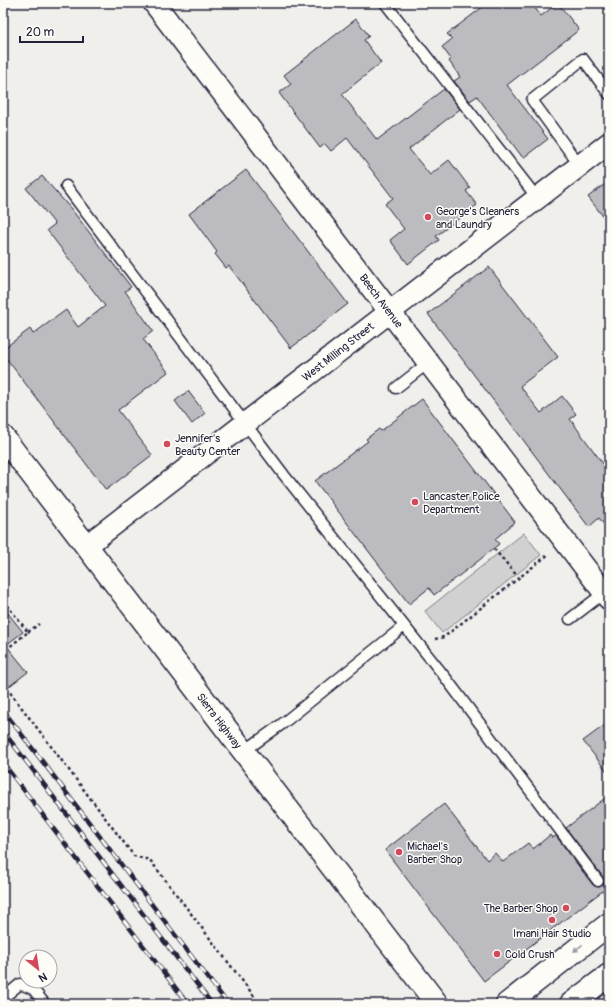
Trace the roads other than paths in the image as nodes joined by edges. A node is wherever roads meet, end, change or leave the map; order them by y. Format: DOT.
graph roads {
  1 [pos="154,3"];
  2 [pos="385,3"];
  3 [pos="609,94"];
  4 [pos="609,143"];
  5 [pos="580,166"];
  6 [pos="66,186"];
  7 [pos="538,199"];
  8 [pos="389,312"];
  9 [pos="428,363"];
  10 [pos="396,388"];
  11 [pos="246,423"];
  12 [pos="3,437"];
  13 [pos="86,546"];
  14 [pos="607,596"];
  15 [pos="570,619"];
  16 [pos="404,626"];
  17 [pos="243,752"];
  18 [pos="598,881"];
  19 [pos="609,924"];
  20 [pos="609,975"];
  21 [pos="3,998"];
  22 [pos="45,1004"];
  23 [pos="437,1004"];
  24 [pos="507,1004"];
  25 [pos="571,1004"];
  1 -- 8 [label="street, Beech Avenue"];
  2 -- 7 [label="lane"];
  3 -- 5 [label="lane"];
  4 -- 5 [label="street, West Milling Street"];
  5 -- 7 [label="street, West Milling Street"];
  6 -- 11 [label="lane"];
  7 -- 8 [label="street, West Milling Street"];
  8 -- 9 [label="street, Beech Avenue"];
  8 -- 11 [label="street, West Milling Street"];
  9 -- 10 [label="lane"];
  9 -- 14 [label="street, Beech Avenue"];
  11 -- 13 [label="street, West Milling Street"];
  11 -- 16 [label="lane"];
  12 -- 13 [label="main road, Sierra Highway"];
  13 -- 17 [label="main road, Sierra Highway"];
  14 -- 15 [label="lane"];
  16 -- 17 [label="lane"];
  16 -- 18 [label="lane"];
  17 -- 23 [label="main road, Sierra Highway"];
  19 -- 24 [label="main road, one-way"];
  20 -- 25 [label="main road"];
  21 -- 22 [label="lane"];
}
